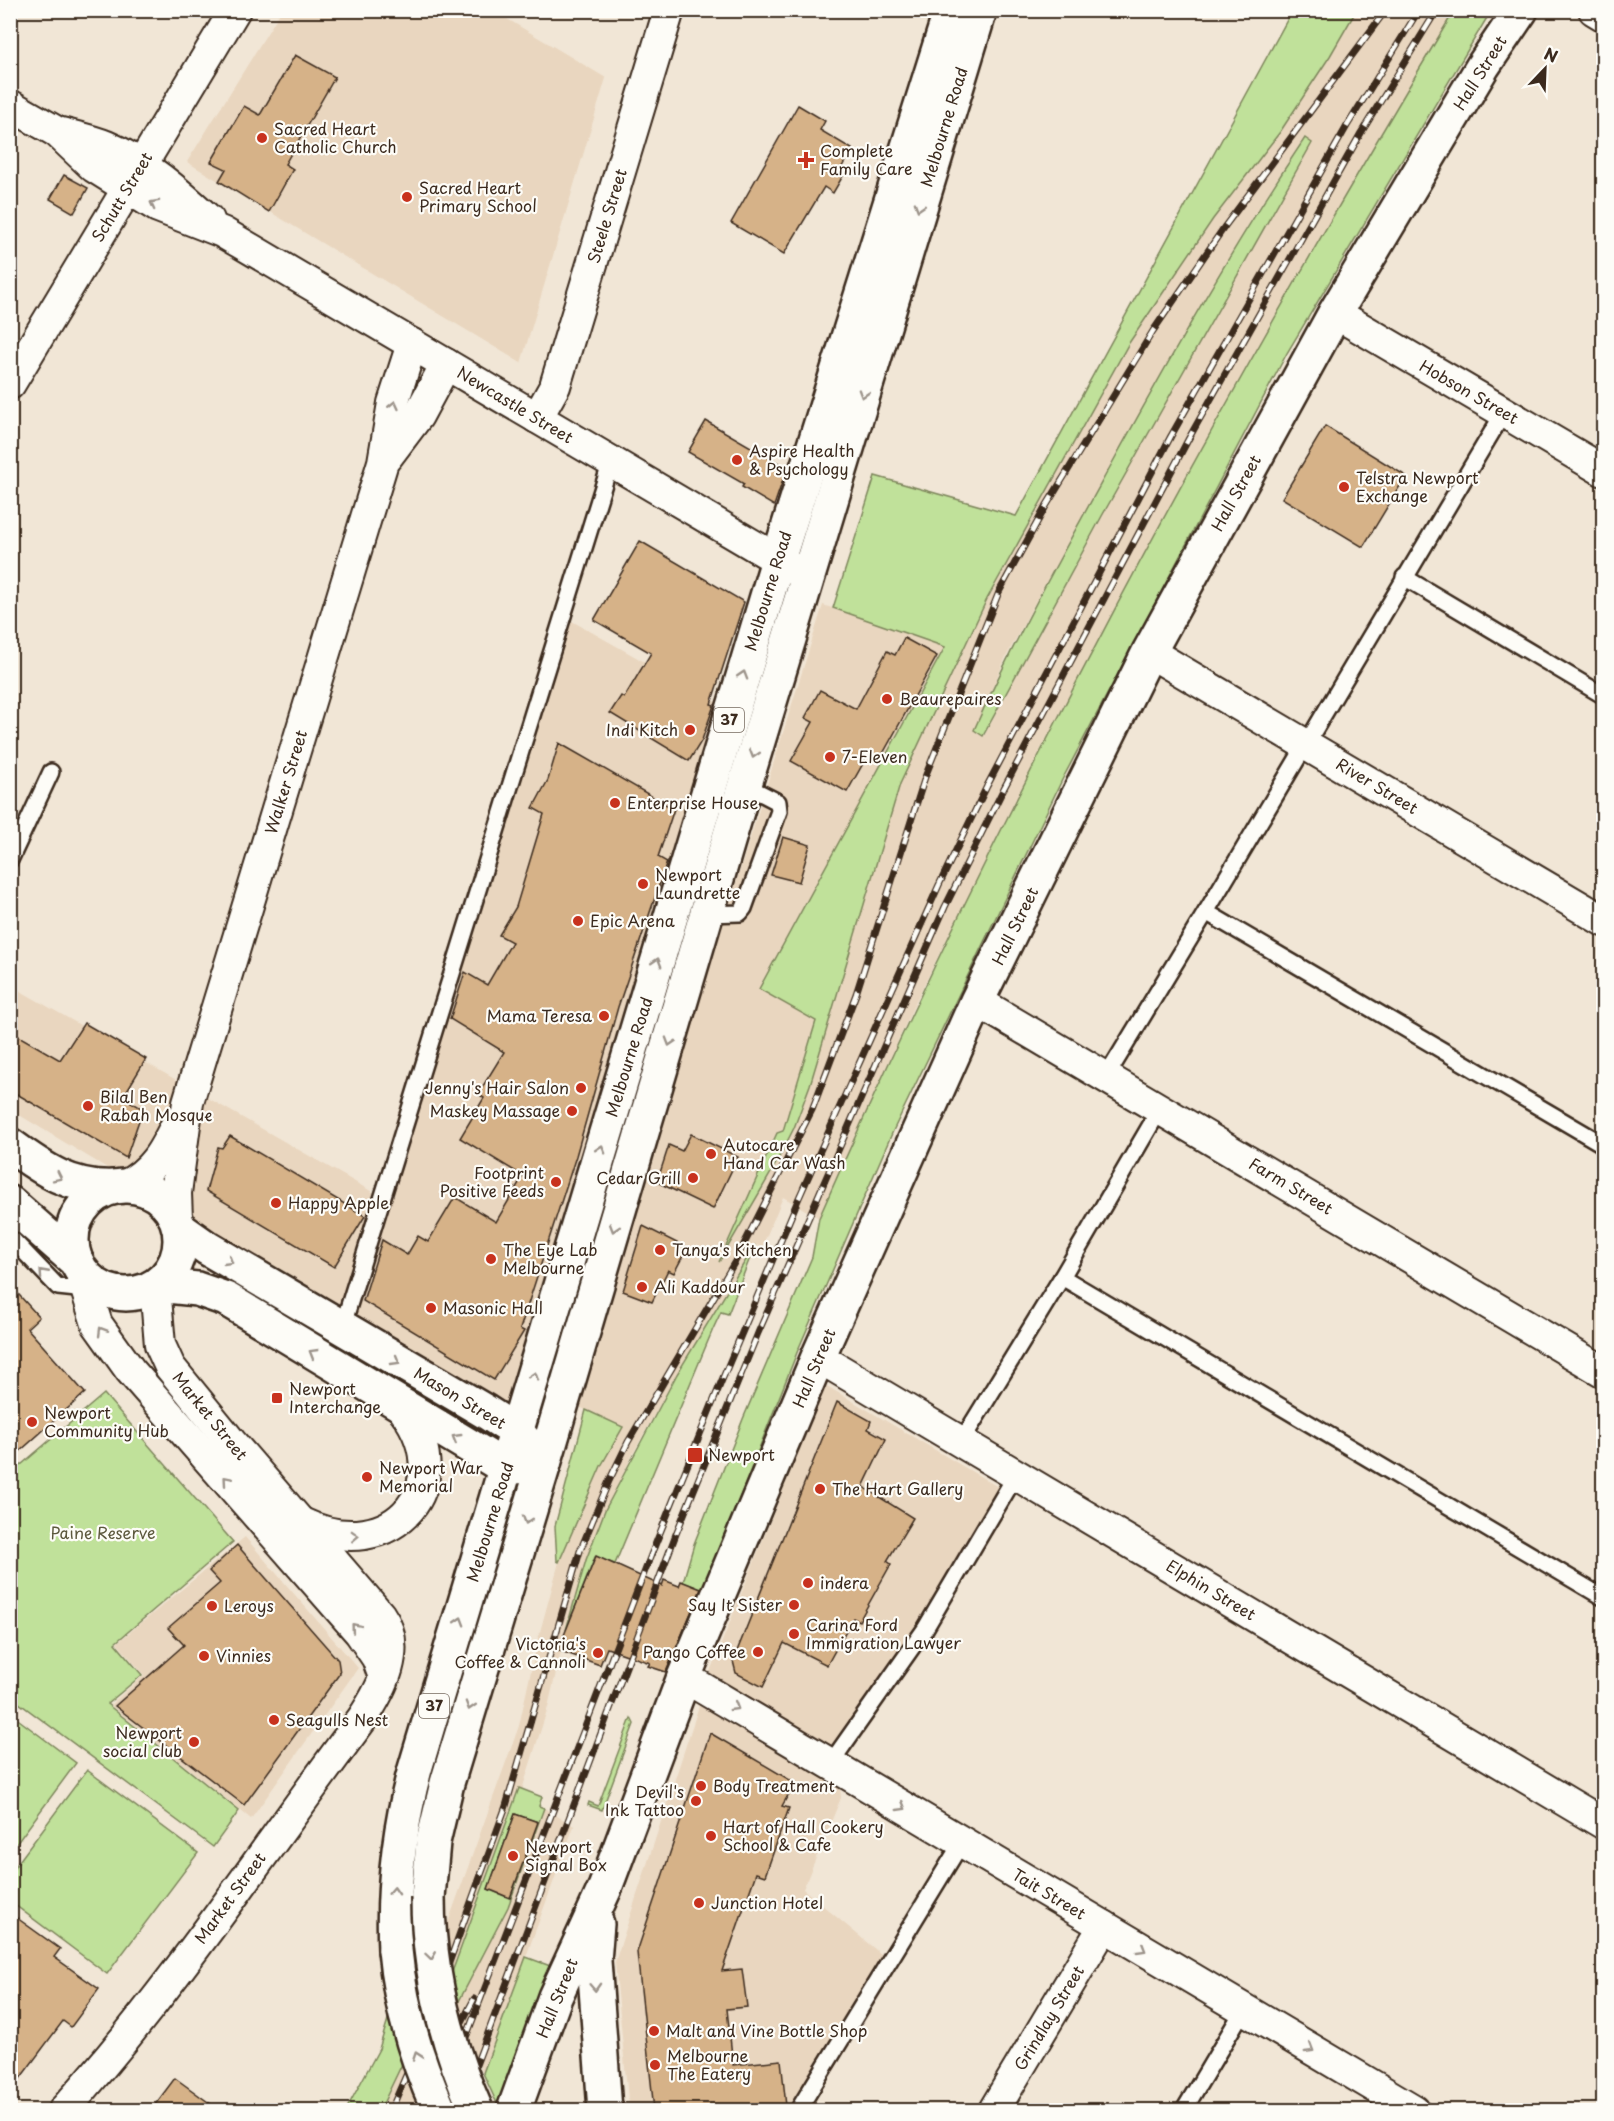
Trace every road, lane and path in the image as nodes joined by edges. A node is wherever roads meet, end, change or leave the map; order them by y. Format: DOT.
graph roads {
  1 [pos="236,10"];
  2 [pos="669,10"];
  3 [pos="951,10"];
  4 [pos="980,10"];
  5 [pos="1521,10"];
  6 [pos="1594,10"];
  7 [pos="1604,16"];
  8 [pos="10,105"];
  9 [pos="134,178"];
  10 [pos="1335,313"];
  11 [pos="412,344"];
  12 [pos="446,364"];
  13 [pos="13,373"];
  14 [pos="1504,411"];
  15 [pos="537,418"];
  16 [pos="611,461"];
  17 [pos="383,462"];
  18 [pos="1604,471"];
  19 [pos="778,560"];
  20 [pos="808,577"];
  21 [pos="1404,577"];
  22 [pos="1149,652"];
  23 [pos="1604,696"];
  24 [pos="1304,743"];
  25 [pos="51,772"];
  26 [pos="713,774"];
  27 [pos="745,784"];
  28 [pos="10,860"];
  29 [pos="1206,912"];
  30 [pos="1604,921"];
  31 [pos="978,1001"];
  32 [pos="1106,1077"];
  33 [pos="188,1102"];
  34 [pos="1160,1109"];
  35 [pos="10,1145"];
  36 [pos="1604,1145"];
  37 [pos="119,1186"];
  38 [pos="10,1203"];
  39 [pos="178,1224"];
  40 [pos="10,1237"];
  41 [pos="1062,1277"];
  42 [pos="89,1278"];
  43 [pos="156,1286"];
  44 [pos="342,1328"];
  45 [pos="818,1357"];
  46 [pos="1604,1372"];
  47 [pos="399,1404"];
  48 [pos="517,1432"];
  49 [pos="961,1442"];
  50 [pos="544,1464"];
  51 [pos="506,1468"];
  52 [pos="1016,1475"];
  53 [pos="299,1522"];
  54 [pos="1604,1598"];
  55 [pos="384,1677"];
  56 [pos="684,1677"];
  57 [pos="830,1764"];
  58 [pos="1604,1824"];
  59 [pos="962,1842"];
  60 [pos="605,1888"];
  61 [pos="1104,1926"];
  62 [pos="1244,2009"];
  63 [pos="540,2037"];
  64 [pos="599,2046"];
  65 [pos="1381,2102"];
  66 [pos="64,2110"];
  67 [pos="439,2110"];
  68 [pos="476,2110"];
  69 [pos="514,2110"];
  70 [pos="605,2110"];
  71 [pos="801,2110"];
  72 [pos="994,2110"];
  73 [pos="1184,2110"];
  74 [pos="1414,2110"];
  1 -- 9 [label="street, Schutt Street"];
  2 -- 15 [label="street, Steele Street"];
  3 -- 19 [label="main road, Melbourne Road / 37"];
  4 -- 20 [label="main road, Melbourne Road / 37, one-way"];
  5 -- 10 [label="main road, Hall Street"];
  6 -- 7 [label="street"];
  8 -- 9 [label="street, Newcastle Street"];
  9 -- 11 [label="street, Newcastle Street"];
  9 -- 13 [label="street, Schutt Street"];
  10 -- 14 [label="street, Hobson Street"];
  10 -- 22 [label="main road, Hall Street"];
  11 -- 12 [label="street, Newcastle Street"];
  17 -- 11 [label="street, Walker Street, one-way"];
  12 -- 15 [label="street, Newcastle Street"];
  12 -- 17 [label="street, Walker Street"];
  14 -- 18 [label="street, Hobson Street"];
  14 -- 21 [label="lane"];
  15 -- 16 [label="street, Newcastle Street"];
  16 -- 19 [label="street, Newcastle Street"];
  16 -- 44 [label="lane"];
  17 -- 33 [label="street, Walker Street"];
  19 -- 20 [label="street, Newcastle Street"];
  26 -- 19 [label="main road, Melbourne Road / 37, one-way"];
  20 -- 27 [label="main road, Melbourne Road / 37, one-way"];
  21 -- 23 [label="lane"];
  21 -- 24 [label="lane"];
  22 -- 24 [label="street, River Street"];
  22 -- 31 [label="main road, Hall Street"];
  24 -- 29 [label="lane"];
  24 -- 30 [label="street, River Street"];
  25 -- 28 [label="lane"];
  26 -- 27 [label="lane"];
  48 -- 26 [label="main road, Melbourne Road / 37, one-way"];
  27 -- 50 [label="main road, Melbourne Road / 37, one-way"];
  29 -- 32 [label="lane"];
  29 -- 36 [label="lane"];
  31 -- 32 [label="street, Farm Street"];
  31 -- 45 [label="main road, Hall Street"];
  32 -- 34 [label="street, Farm Street"];
  33 -- 37 [label="street, Walker Street"];
  33 -- 39 [label="street, Walker Street"];
  34 -- 41 [label="lane"];
  34 -- 46 [label="street, Farm Street"];
  35 -- 37 [label="main road, one-way"];
  37 -- 39 [label="main road"];
  37 -- 42 [label="main road"];
  38 -- 42 [label="main road"];
  39 -- 43 [label="main road"];
  39 -- 44 [label="main road, Mason Street, one-way"];
  42 -- 40 [label="lane, one-way"];
  41 -- 49 [label="lane"];
  41 -- 54 [label="lane"];
  42 -- 43 [label="main road"];
  55 -- 42 [label="street, Market Street, one-way"];
  47 -- 43 [label="main road, one-way"];
  43 -- 53 [label="street, Market Street"];
  44 -- 48 [label="main road, Mason Street, one-way"];
  45 -- 49 [label="street, Elphin Street"];
  45 -- 56 [label="main road, Hall Street"];
  51 -- 47 [label="main road, one-way"];
  53 -- 47 [label="street, one-way"];
  48 -- 50 [label="main road, Mason Street"];
  48 -- 51 [label="main road, Melbourne Road / 37"];
  49 -- 52 [label="street, Elphin Street"];
  50 -- 51 [label="main road"];
  50 -- 68 [label="main road, Melbourne Road / 37, one-way, bridge"];
  67 -- 51 [label="main road, Melbourne Road / 37, one-way, bridge"];
  52 -- 57 [label="lane"];
  52 -- 58 [label="street, Elphin Street"];
  53 -- 55 [label="street, Market Street"];
  55 -- 66 [label="street, Market Street"];
  56 -- 57 [label="street, Tait Street, one-way"];
  56 -- 60 [label="main road, Hall Street"];
  57 -- 59 [label="street, Tait Street, one-way"];
  59 -- 61 [label="street, Tait Street"];
  59 -- 71 [label="lane"];
  60 -- 63 [label="main road, Hall Street"];
  60 -- 64 [label="main road, Hall Street, one-way"];
  61 -- 62 [label="street, Tait Street, one-way"];
  61 -- 72 [label="street, Grindlay Street"];
  62 -- 65 [label="street, Tait Street, one-way"];
  62 -- 73 [label="lane"];
  63 -- 64 [label="main road"];
  63 -- 69 [label="main road, Hall Street"];
  64 -- 70 [label="main road, Hall Street"];
  65 -- 74 [label="street, Tait Street"];
}
